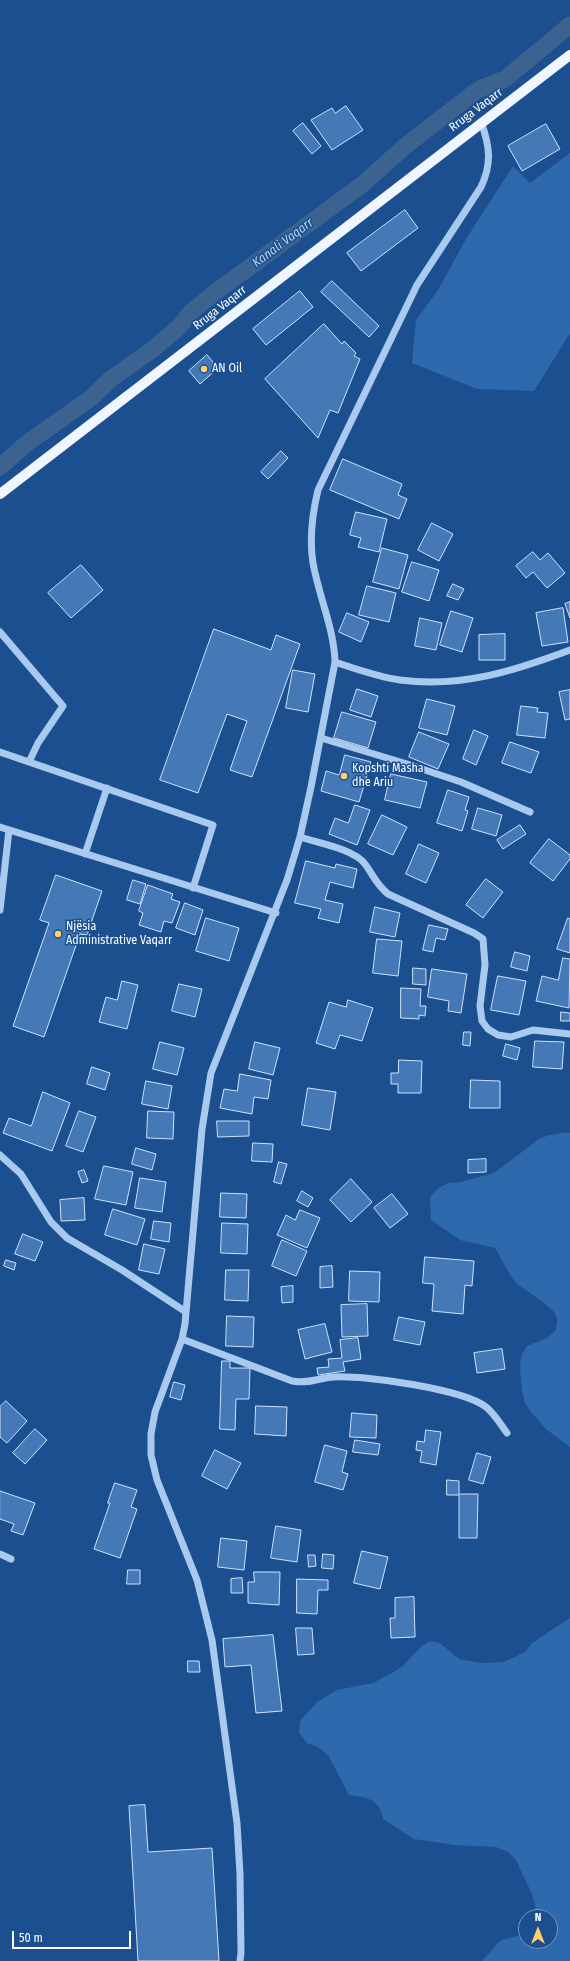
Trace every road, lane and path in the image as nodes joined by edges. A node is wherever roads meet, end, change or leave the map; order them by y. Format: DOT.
graph roads {
  1 [pos="570,55"];
  2 [pos="481,122"];
  3 [pos="0,494"];
  4 [pos="0,632"];
  5 [pos="570,650"];
  6 [pos="336,662"];
  7 [pos="321,738"];
  8 [pos="0,752"];
  9 [pos="29,762"];
  10 [pos="107,788"];
  11 [pos="530,812"];
  12 [pos="0,827"];
  13 [pos="9,830"];
  14 [pos="300,837"];
  15 [pos="85,854"];
  16 [pos="193,888"];
  17 [pos="0,910"];
  18 [pos="276,913"];
  19 [pos="570,1034"];
  20 [pos="0,1155"];
  21 [pos="186,1312"];
  22 [pos="182,1339"];
  23 [pos="507,1433"];
  24 [pos="0,1554"];
  25 [pos="11,1559"];
  26 [pos="240,1961"];
  1 -- 2 [label="main road, Rruga Vaqarr"];
  2 -- 3 [label="main road, Rruga Vaqarr"];
  2 -- 6 [label="street"];
  4 -- 9 [label="street"];
  5 -- 6 [label="street"];
  6 -- 7 [label="street"];
  7 -- 11 [label="street"];
  7 -- 14 [label="street"];
  8 -- 9 [label="street"];
  9 -- 10 [label="street"];
  10 -- 15 [label="street"];
  10 -- 16 [label="street"];
  12 -- 13 [label="street"];
  13 -- 15 [label="street"];
  13 -- 17 [label="street"];
  14 -- 18 [label="street"];
  14 -- 19 [label="street"];
  15 -- 16 [label="street"];
  16 -- 18 [label="street"];
  18 -- 21 [label="street"];
  20 -- 21 [label="street"];
  21 -- 22 [label="street"];
  22 -- 23 [label="street"];
  22 -- 26 [label="street"];
  24 -- 25 [label="street"];
}
